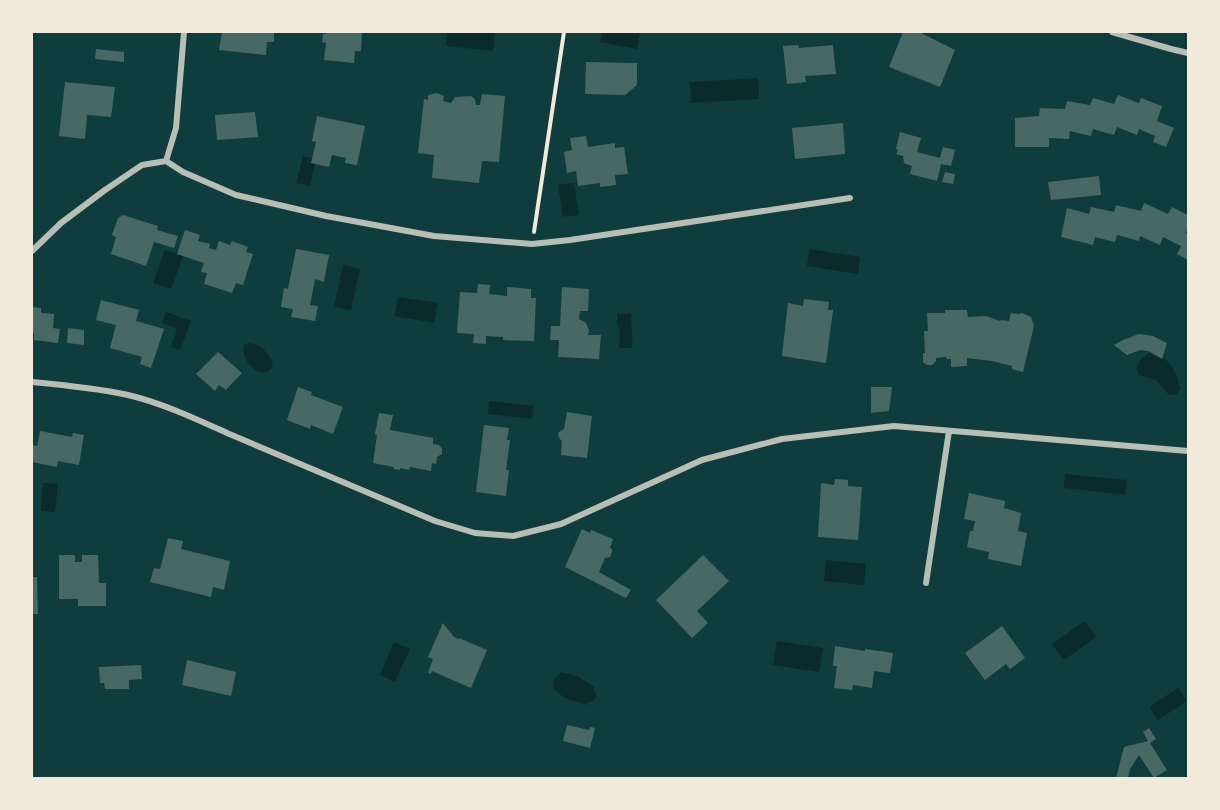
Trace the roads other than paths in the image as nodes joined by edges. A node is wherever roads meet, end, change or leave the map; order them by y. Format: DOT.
graph roads {
  1 [pos="184,32"];
  2 [pos="1112,32"];
  3 [pos="1188,53"];
  4 [pos="166,161"];
  5 [pos="850,198"];
  6 [pos="32,251"];
  7 [pos="32,382"];
  8 [pos="949,431"];
  9 [pos="1188,451"];
  10 [pos="926,583"];
  1 -- 4 [label="street"];
  2 -- 3 [label="street"];
  4 -- 5 [label="street"];
  4 -- 6 [label="street"];
  7 -- 8 [label="street"];
  8 -- 9 [label="street"];
  8 -- 10 [label="street"];
}
